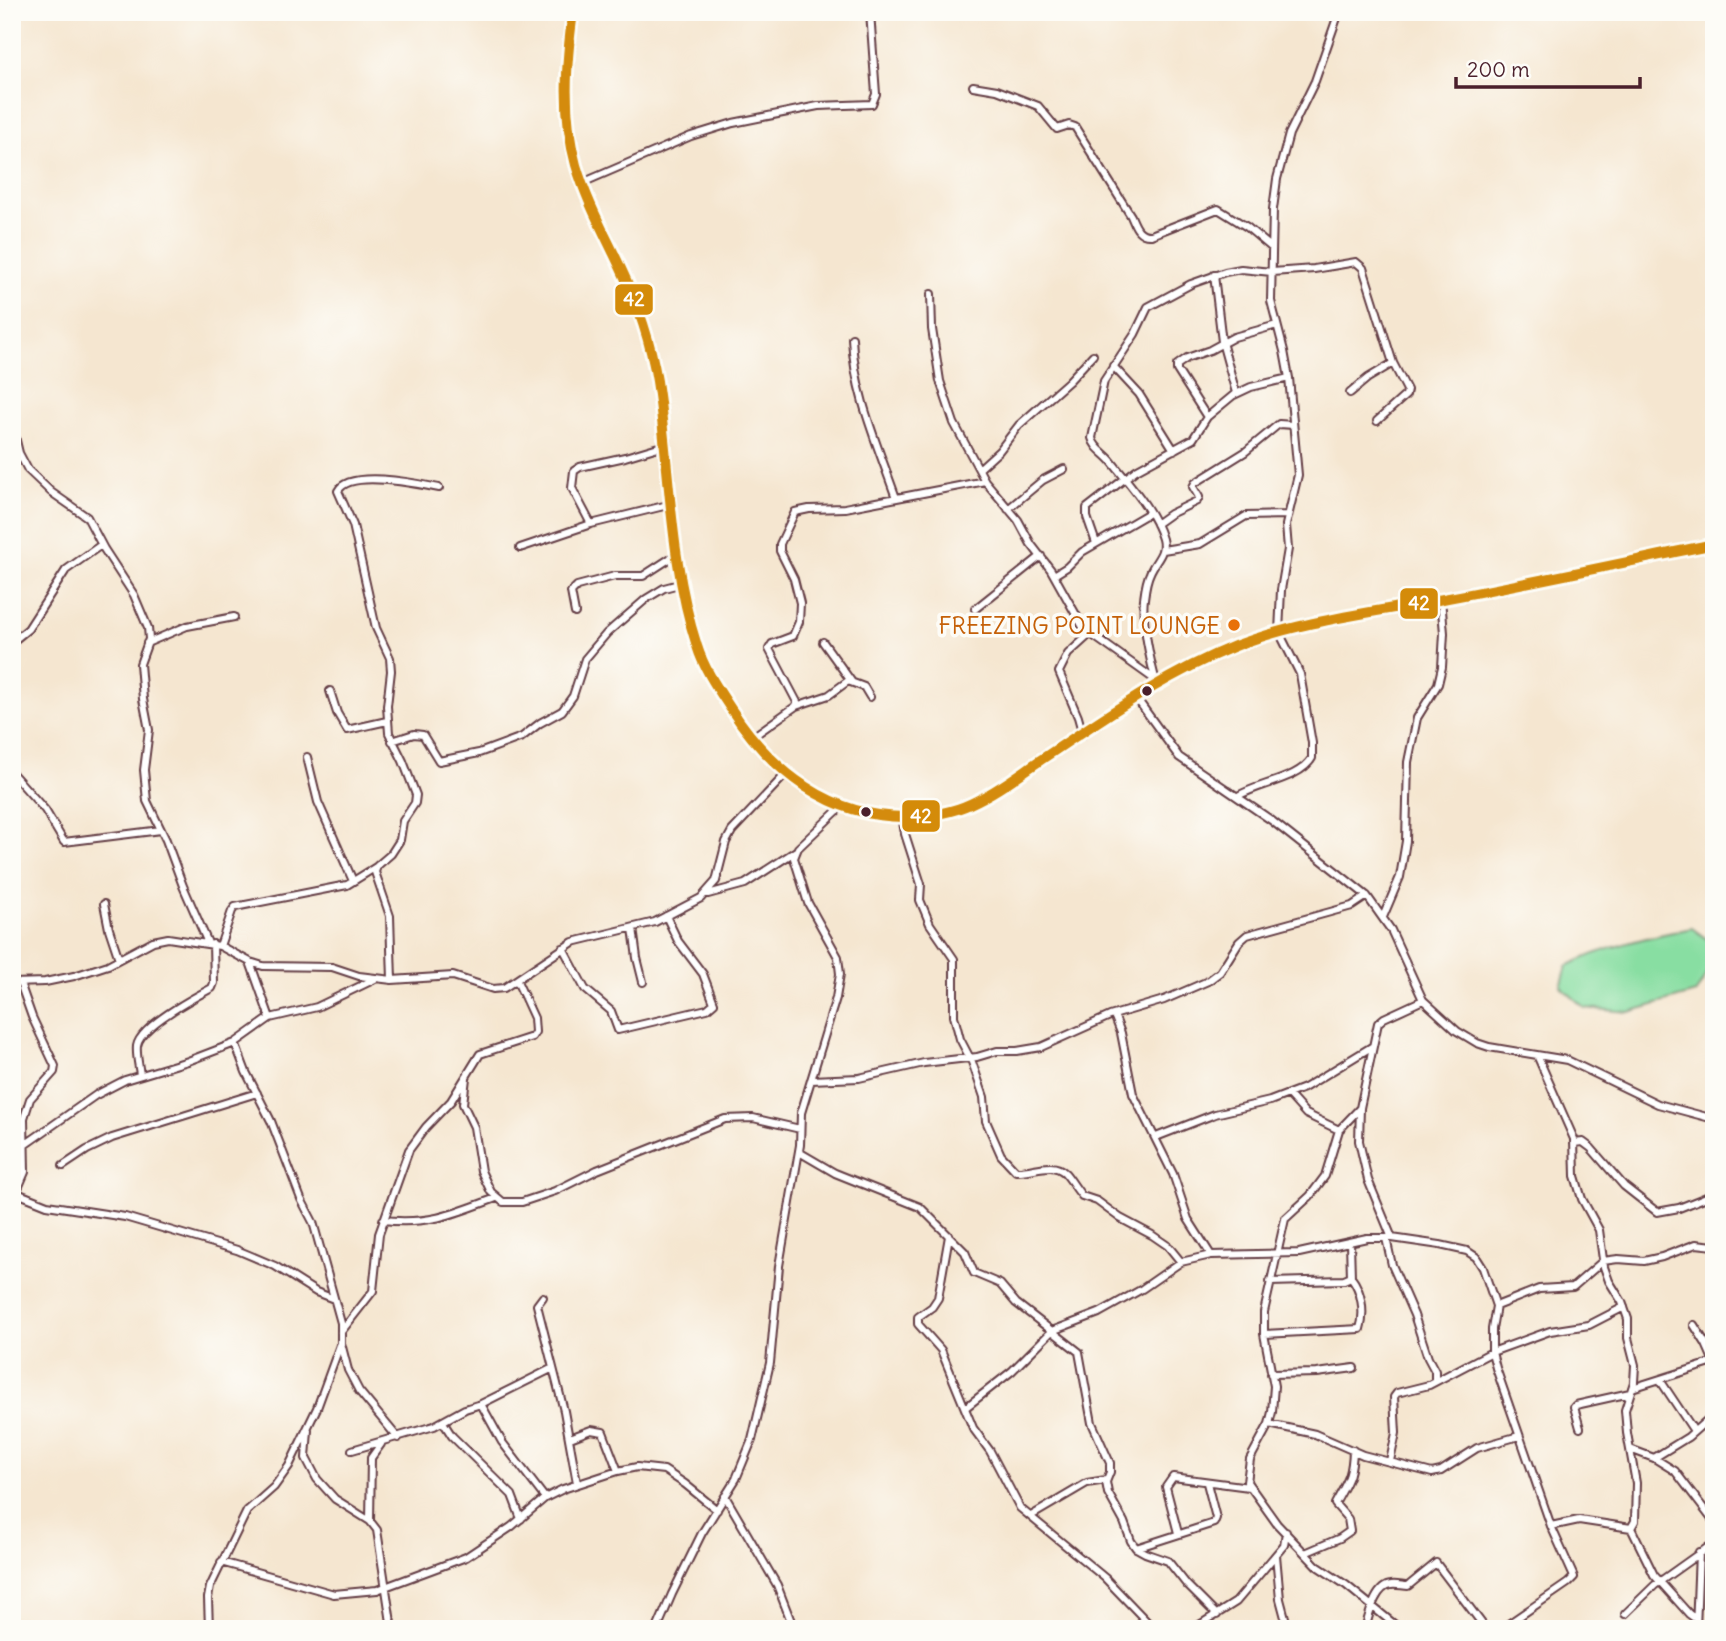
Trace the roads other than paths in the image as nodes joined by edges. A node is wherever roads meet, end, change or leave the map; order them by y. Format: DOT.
graph roads {
  1 [pos="573,12"];
  2 [pos="870,12"];
  3 [pos="1339,12"];
  4 [pos="973,86"];
  5 [pos="582,183"];
  6 [pos="1272,248"];
  7 [pos="1272,272"];
  8 [pos="1214,275"];
  9 [pos="931,294"];
  10 [pos="1276,325"];
  11 [pos="852,338"];
  12 [pos="1222,342"];
  13 [pos="1093,355"];
  14 [pos="1392,363"];
  15 [pos="1113,366"];
  16 [pos="1289,378"];
  17 [pos="1350,393"];
  18 [pos="1234,395"];
  19 [pos="1208,417"];
  20 [pos="1377,421"];
  21 [pos="12,424"];
  22 [pos="1293,425"];
  23 [pos="665,445"];
  24 [pos="1174,450"];
  25 [pos="979,469"];
  26 [pos="1064,469"];
  27 [pos="1125,479"];
  28 [pos="985,481"];
  29 [pos="439,488"];
  30 [pos="897,498"];
  31 [pos="671,503"];
  32 [pos="1008,509"];
  33 [pos="1149,513"];
  34 [pos="1288,515"];
  35 [pos="591,524"];
  36 [pos="1156,524"];
  37 [pos="1096,543"];
  38 [pos="1714,544"];
  39 [pos="101,545"];
  40 [pos="520,548"];
  41 [pos="1163,550"];
  42 [pos="677,554"];
  43 [pos="1041,556"];
  44 [pos="1054,575"];
  45 [pos="683,583"];
  46 [pos="1441,599"];
  47 [pos="975,609"];
  48 [pos="575,613"];
  49 [pos="234,617"];
  50 [pos="1279,632"];
  51 [pos="1090,634"];
  52 [pos="12,642"];
  53 [pos="823,642"];
  54 [pos="147,643"];
  55 [pos="851,681"];
  56 [pos="1156,682"];
  57 [pos="330,691"];
  58 [pos="870,698"];
  59 [pos="1137,699"];
  60 [pos="796,706"];
  61 [pos="387,721"];
  62 [pos="1083,735"];
  63 [pos="751,738"];
  64 [pos="392,741"];
  65 [pos="307,757"];
  66 [pos="12,773"];
  67 [pos="785,775"];
  68 [pos="1238,796"];
  69 [pos="841,807"];
  70 [pos="902,816"];
  71 [pos="161,831"];
  72 [pos="796,851"];
  73 [pos="377,866"];
  74 [pos="354,881"];
  75 [pos="706,895"];
  76 [pos="1367,896"];
  77 [pos="104,904"];
  78 [pos="666,916"];
  79 [pos="1383,917"];
  80 [pos="633,928"];
  81 [pos="214,945"];
  82 [pos="563,948"];
  83 [pos="119,959"];
  84 [pos="250,962"];
  85 [pos="377,979"];
  86 [pos="392,980"];
  87 [pos="517,981"];
  88 [pos="643,982"];
  89 [pos="16,983"];
  90 [pos="1423,1000"];
  91 [pos="1114,1015"];
  92 [pos="270,1018"];
  93 [pos="235,1043"];
  94 [pos="1373,1046"];
  95 [pos="1537,1055"];
  96 [pos="970,1057"];
  97 [pos="140,1074"];
  98 [pos="466,1078"];
  99 [pos="811,1080"];
  100 [pos="257,1093"];
  101 [pos="1288,1094"];
  102 [pos="1360,1108"];
  103 [pos="1714,1119"];
  104 [pos="800,1129"];
  105 [pos="1339,1130"];
  106 [pos="1156,1137"];
  107 [pos="1574,1143"];
  108 [pos="26,1144"];
  109 [pos="799,1152"];
  110 [pos="63,1166"];
  111 [pos="14,1192"];
  112 [pos="1714,1194"];
  113 [pos="496,1198"];
  114 [pos="383,1220"];
  115 [pos="949,1236"];
  116 [pos="1389,1238"];
  117 [pos="1350,1242"];
  118 [pos="1714,1246"];
  119 [pos="1276,1254"];
  120 [pos="1211,1255"];
  121 [pos="1603,1261"];
  122 [pos="1181,1262"];
  123 [pos="1351,1277"];
  124 [pos="1270,1282"];
  125 [pos="543,1297"];
  126 [pos="334,1299"];
  127 [pos="1496,1306"];
  128 [pos="1625,1307"];
  129 [pos="1694,1325"];
  130 [pos="1052,1331"];
  131 [pos="341,1332"];
  132 [pos="1264,1334"];
  133 [pos="341,1343"];
  134 [pos="1492,1352"];
  135 [pos="1714,1362"];
  136 [pos="553,1368"];
  137 [pos="1354,1368"];
  138 [pos="1271,1374"];
  139 [pos="1660,1380"];
  140 [pos="1435,1381"];
  141 [pos="1631,1390"];
  142 [pos="481,1404"];
  143 [pos="965,1408"];
  144 [pos="1714,1414"];
  145 [pos="443,1422"];
  146 [pos="1269,1424"];
  147 [pos="309,1425"];
  148 [pos="1580,1427"];
  149 [pos="1694,1431"];
  150 [pos="1519,1436"];
  151 [pos="398,1437"];
  152 [pos="570,1438"];
  153 [pos="381,1444"];
  154 [pos="1630,1449"];
  155 [pos="352,1450"];
  156 [pos="1353,1450"];
  157 [pos="1654,1458"];
  158 [pos="1390,1461"];
  159 [pos="618,1471"];
  160 [pos="1106,1480"];
  161 [pos="578,1483"];
  162 [pos="1207,1483"];
  163 [pos="1249,1487"];
  164 [pos="725,1496"];
  165 [pos="545,1498"];
  166 [pos="717,1510"];
  167 [pos="1031,1516"];
  168 [pos="521,1519"];
  169 [pos="370,1521"];
  170 [pos="1714,1522"];
  171 [pos="1550,1526"];
  172 [pos="1631,1528"];
  173 [pos="1286,1532"];
  174 [pos="1178,1533"];
  175 [pos="1714,1543"];
  176 [pos="1136,1548"];
  177 [pos="1699,1552"];
  178 [pos="1305,1553"];
  179 [pos="1276,1555"];
  180 [pos="221,1562"];
  181 [pos="1659,1582"];
  182 [pos="387,1588"];
  183 [pos="1371,1607"];
  184 [pos="1625,1614"];
  185 [pos="1217,1615"];
  186 [pos="1696,1619"];
  187 [pos="1208,1625"];
  188 [pos="393,1627"];
  189 [pos="1285,1628"];
  190 [pos="209,1629"];
  191 [pos="657,1629"];
  192 [pos="794,1629"];
  193 [pos="1154,1629"];
  194 [pos="1193,1629"];
  195 [pos="1365,1629"];
  196 [pos="1400,1629"];
  197 [pos="1486,1629"];
  198 [pos="1501,1629"];
  199 [pos="1696,1629"];
  1 -- 5 [label="main road"];
  2 -- 5 [label="street"];
  3 -- 6 [label="street"];
  4 -- 6 [label="street"];
  5 -- 23 [label="main road"];
  6 -- 7 [label="street"];
  7 -- 8 [label="street"];
  7 -- 10 [label="street"];
  7 -- 14 [label="street"];
  8 -- 12 [label="street"];
  8 -- 15 [label="street"];
  9 -- 25 [label="street"];
  10 -- 12 [label="street"];
  10 -- 16 [label="street"];
  11 -- 30 [label="street"];
  12 -- 18 [label="street"];
  12 -- 19 [label="street"];
  13 -- 25 [label="street"];
  14 -- 17 [label="street"];
  14 -- 20 [label="street"];
  15 -- 24 [label="street"];
  15 -- 27 [label="street"];
  16 -- 18 [label="street"];
  16 -- 22 [label="street"];
  18 -- 19 [label="street"];
  19 -- 24 [label="street"];
  21 -- 39 [label="street"];
  22 -- 34 [label="street"];
  22 -- 36 [label="street"];
  23 -- 31 [label="main road"];
  23 -- 35 [label="street"];
  24 -- 27 [label="street"];
  25 -- 28 [label="street"];
  26 -- 32 [label="street"];
  27 -- 33 [label="street"];
  27 -- 37 [label="street"];
  28 -- 30 [label="street"];
  28 -- 32 [label="street"];
  29 -- 61 [label="street"];
  30 -- 60 [label="street"];
  31 -- 35 [label="street"];
  31 -- 42 [label="main road"];
  32 -- 43 [label="street"];
  33 -- 36 [label="street"];
  33 -- 37 [label="street"];
  34 -- 41 [label="street"];
  34 -- 50 [label="street"];
  35 -- 40 [label="street"];
  36 -- 41 [label="street"];
  37 -- 44 [label="street"];
  38 -- 46 [label="main road"];
  39 -- 52 [label="street"];
  39 -- 54 [label="street"];
  41 -- 56 [label="street"];
  42 -- 45 [label="main road"];
  42 -- 48 [label="street"];
  43 -- 44 [label="street"];
  43 -- 47 [label="street"];
  44 -- 51 [label="street"];
  45 -- 63 [label="main road"];
  45 -- 64 [label="street"];
  46 -- 50 [label="main road"];
  46 -- 79 [label="street"];
  49 -- 54 [label="street"];
  50 -- 56 [label="main road"];
  50 -- 68 [label="street"];
  51 -- 56 [label="street"];
  51 -- 62 [label="street"];
  53 -- 55 [label="street"];
  54 -- 71 [label="street"];
  55 -- 58 [label="street"];
  55 -- 60 [label="street"];
  56 -- 59 [label="main road"];
  57 -- 61 [label="street"];
  59 -- 62 [label="main road"];
  59 -- 68 [label="street"];
  60 -- 63 [label="street"];
  61 -- 64 [label="street"];
  62 -- 70 [label="main road"];
  63 -- 67 [label="main road"];
  64 -- 73 [label="street"];
  65 -- 74 [label="street"];
  66 -- 71 [label="street"];
  67 -- 69 [label="main road"];
  67 -- 75 [label="street"];
  68 -- 76 [label="street"];
  69 -- 70 [label="main road"];
  69 -- 72 [label="street"];
  70 -- 96 [label="street"];
  71 -- 81 [label="street"];
  72 -- 75 [label="street"];
  72 -- 99 [label="street"];
  73 -- 74 [label="street"];
  73 -- 86 [label="street"];
  74 -- 81 [label="street"];
  75 -- 78 [label="street"];
  76 -- 79 [label="street"];
  76 -- 91 [label="street"];
  77 -- 83 [label="street"];
  78 -- 80 [label="street"];
  78 -- 82 [label="street"];
  79 -- 90 [label="street"];
  80 -- 82 [label="street"];
  80 -- 88 [label="street"];
  81 -- 83 [label="street"];
  81 -- 84 [label="street"];
  81 -- 97 [label="street"];
  82 -- 87 [label="street"];
  83 -- 89 [label="street"];
  84 -- 85 [label="street"];
  84 -- 92 [label="street"];
  85 -- 86 [label="street"];
  85 -- 92 [label="street"];
  86 -- 87 [label="street"];
  87 -- 98 [label="street"];
  89 -- 108 [label="street"];
  90 -- 94 [label="street"];
  90 -- 95 [label="street"];
  91 -- 96 [label="street"];
  91 -- 106 [label="street"];
  92 -- 93 [label="street"];
  93 -- 97 [label="street"];
  93 -- 100 [label="street"];
  94 -- 101 [label="street"];
  94 -- 102 [label="street"];
  95 -- 103 [label="street"];
  95 -- 107 [label="street"];
  96 -- 99 [label="street"];
  96 -- 122 [label="street"];
  97 -- 108 [label="street"];
  98 -- 113 [label="street"];
  98 -- 114 [label="street"];
  99 -- 104 [label="street"];
  100 -- 110 [label="street"];
  100 -- 126 [label="street"];
  101 -- 105 [label="street"];
  101 -- 106 [label="street"];
  102 -- 105 [label="street"];
  102 -- 116 [label="street"];
  104 -- 109 [label="street"];
  104 -- 113 [label="street"];
  105 -- 119 [label="street"];
  106 -- 120 [label="street"];
  107 -- 112 [label="street"];
  107 -- 121 [label="street"];
  108 -- 111 [label="street"];
  109 -- 115 [label="street"];
  109 -- 164 [label="street"];
  111 -- 126 [label="street"];
  113 -- 114 [label="street"];
  114 -- 131 [label="street"];
  115 -- 130 [label="street"];
  115 -- 143 [label="street"];
  116 -- 117 [label="street"];
  116 -- 127 [label="street"];
  116 -- 140 [label="street"];
  117 -- 119 [label="street"];
  117 -- 123 [label="street"];
  118 -- 121 [label="street"];
  119 -- 120 [label="street"];
  119 -- 124 [label="street"];
  120 -- 122 [label="street"];
  121 -- 127 [label="street"];
  121 -- 128 [label="street"];
  122 -- 130 [label="street"];
  123 -- 124 [label="street"];
  123 -- 132 [label="street"];
  124 -- 132 [label="street"];
  125 -- 136 [label="street"];
  126 -- 131 [label="street"];
  127 -- 134 [label="street"];
  128 -- 134 [label="street"];
  128 -- 141 [label="street"];
  129 -- 135 [label="street"];
  130 -- 143 [label="street"];
  130 -- 160 [label="street"];
  131 -- 133 [label="street"];
  132 -- 138 [label="street"];
  133 -- 147 [label="street"];
  133 -- 151 [label="street"];
  134 -- 140 [label="street"];
  134 -- 150 [label="street"];
  135 -- 139 [label="street"];
  136 -- 142 [label="street"];
  136 -- 152 [label="street"];
  137 -- 138 [label="street"];
  138 -- 146 [label="street"];
  139 -- 141 [label="street"];
  139 -- 149 [label="street"];
  140 -- 158 [label="street"];
  141 -- 148 [label="street"];
  141 -- 154 [label="street"];
  142 -- 145 [label="street"];
  142 -- 165 [label="street"];
  143 -- 167 [label="street"];
  144 -- 149 [label="street"];
  145 -- 151 [label="street"];
  145 -- 168 [label="street"];
  146 -- 156 [label="street"];
  146 -- 163 [label="street"];
  147 -- 169 [label="street"];
  147 -- 180 [label="street"];
  149 -- 157 [label="street"];
  150 -- 158 [label="street"];
  150 -- 171 [label="street"];
  151 -- 153 [label="street"];
  152 -- 159 [label="street"];
  152 -- 161 [label="street"];
  153 -- 155 [label="street"];
  153 -- 169 [label="street"];
  154 -- 157 [label="street"];
  154 -- 172 [label="street"];
  156 -- 158 [label="street"];
  156 -- 178 [label="street"];
  157 -- 170 [label="street"];
  159 -- 161 [label="street"];
  159 -- 166 [label="street"];
  160 -- 167 [label="street"];
  160 -- 176 [label="street"];
  161 -- 165 [label="street"];
  162 -- 163 [label="street"];
  162 -- 174 [label="street"];
  162 -- 174 [label="street"];
  163 -- 173 [label="street"];
  164 -- 166 [label="street"];
  164 -- 192 [label="street"];
  165 -- 168 [label="street"];
  166 -- 191 [label="street"];
  167 -- 193 [label="street"];
  168 -- 182 [label="street"];
  169 -- 182 [label="street"];
  171 -- 172 [label="street"];
  171 -- 198 [label="street"];
  172 -- 181 [label="street"];
  173 -- 178 [label="street"];
  173 -- 179 [label="street"];
  174 -- 176 [label="street"];
  175 -- 177 [label="street"];
  176 -- 185 [label="street"];
  177 -- 181 [label="street"];
  177 -- 186 [label="street"];
  178 -- 183 [label="street"];
  179 -- 185 [label="street"];
  179 -- 189 [label="street"];
  180 -- 182 [label="street"];
  180 -- 190 [label="street"];
  181 -- 184 [label="street"];
  181 -- 186 [label="street"];
  182 -- 188 [label="street"];
  183 -- 195 [label="street"];
  183 -- 196 [label="street"];
  183 -- 197 [label="street"];
  185 -- 187 [label="street"];
  186 -- 199 [label="street"];
  187 -- 194 [label="street"];
}
